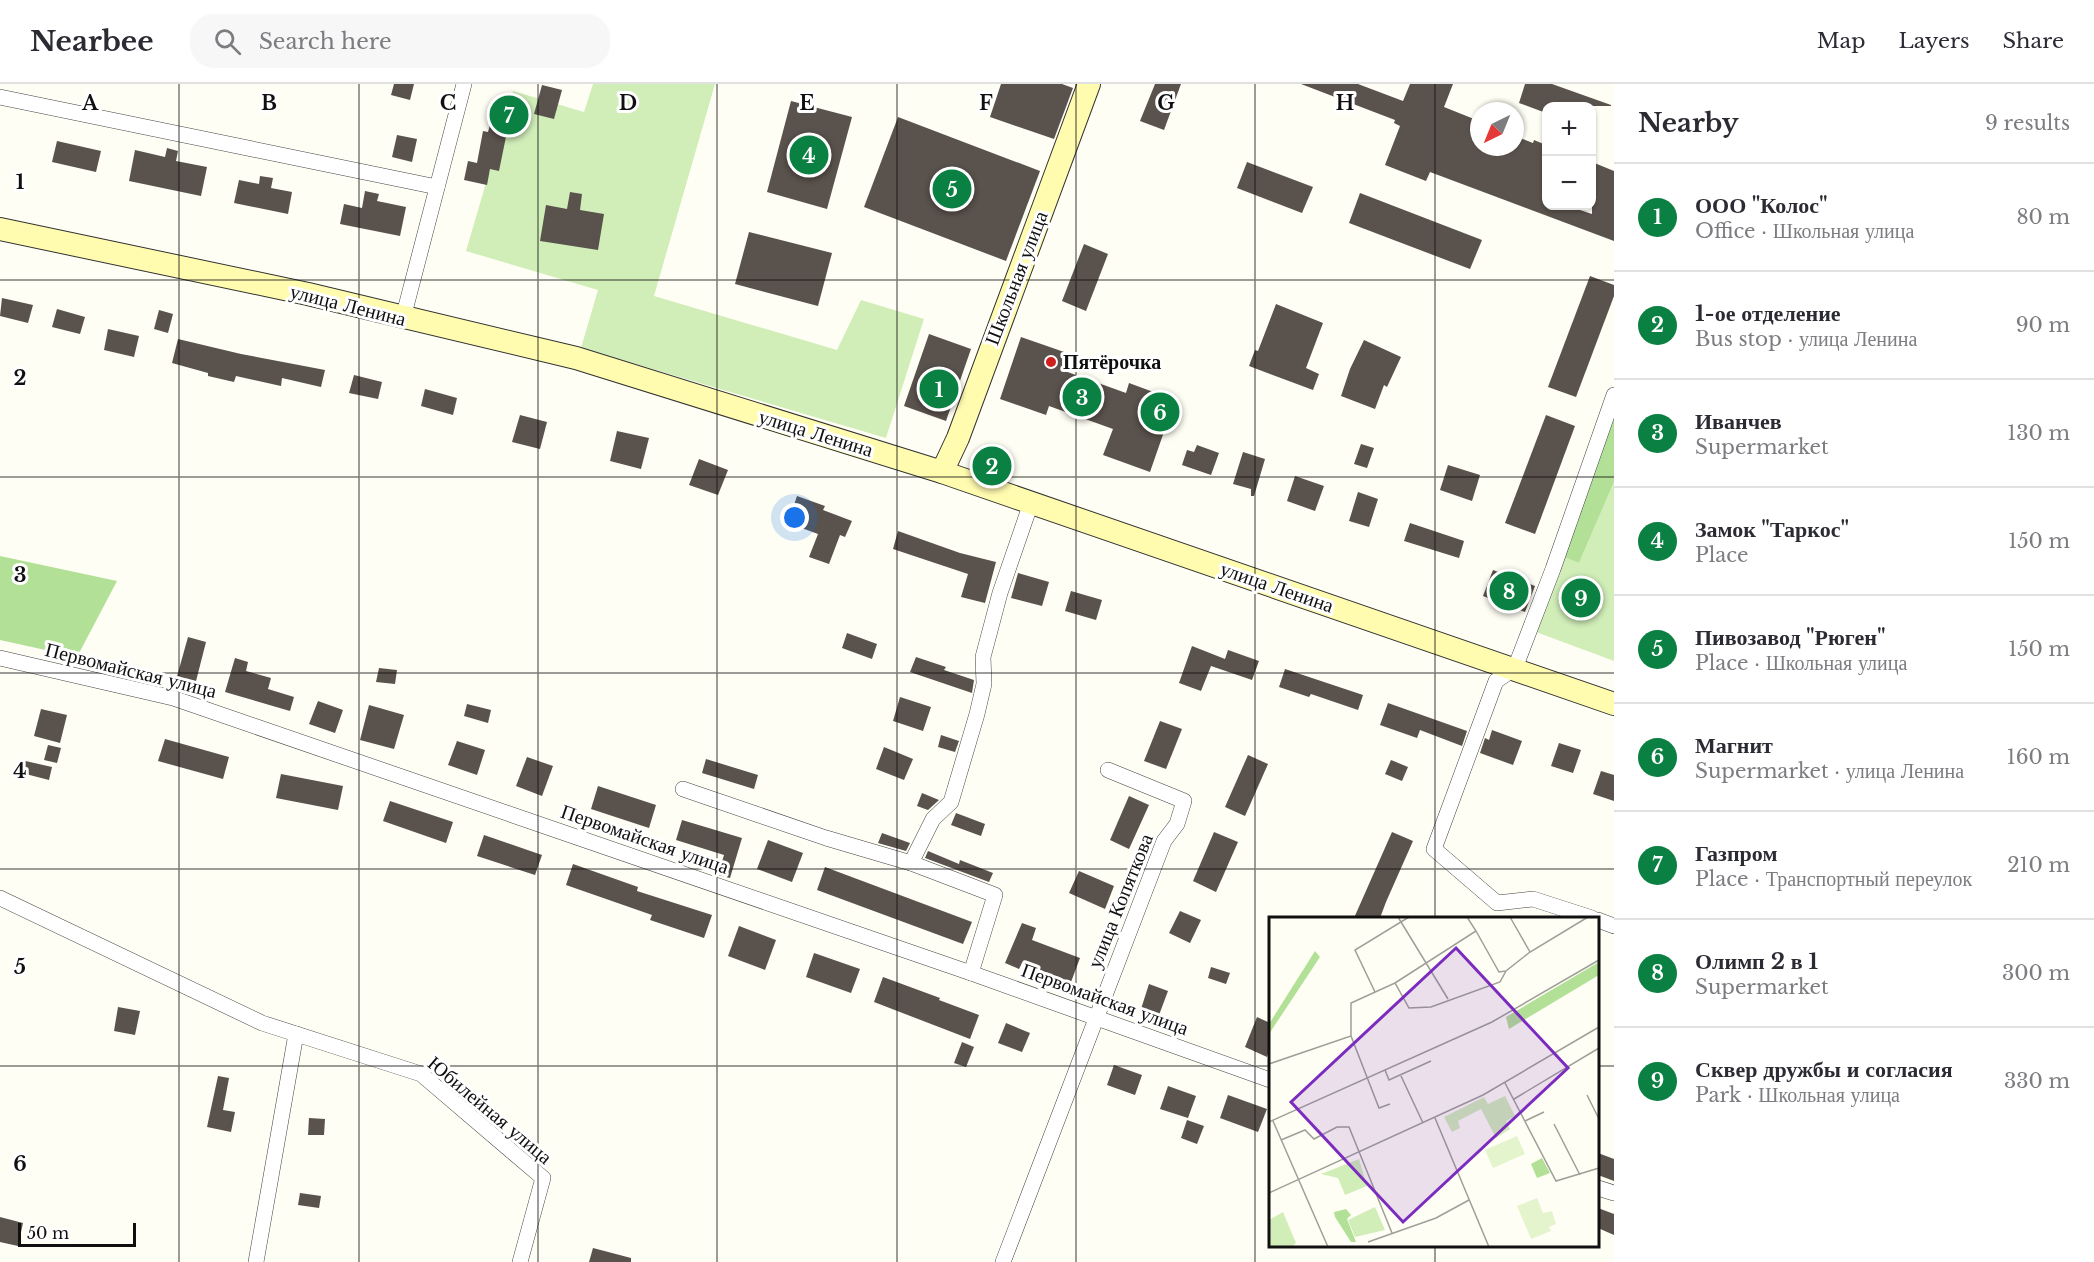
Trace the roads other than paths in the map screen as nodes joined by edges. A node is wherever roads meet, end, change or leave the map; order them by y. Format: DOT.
graph roads {
  1 [pos="464,84"];
  2 [pos="1089,84"];
  3 [pos="0,97"];
  4 [pos="437,187"];
  5 [pos="0,229"];
  6 [pos="403,318"];
  7 [pos="1614,395"];
  8 [pos="942,472"];
  9 [pos="1031,502"];
  10 [pos="0,658"];
  11 [pos="1515,668"];
  12 [pos="1614,704"];
  13 [pos="1108,770"];
  14 [pos="683,789"];
  15 [pos="911,863"];
  16 [pos="0,898"];
  17 [pos="1589,917"];
  18 [pos="1599,920"];
  19 [pos="1614,926"];
  20 [pos="971,973"];
  21 [pos="1097,1018"];
  22 [pos="296,1034"];
  23 [pos="1269,1080"];
  24 [pos="1599,1188"];
  25 [pos="1614,1193"];
  26 [pos="256,1262"];
  27 [pos="520,1262"];
  28 [pos="1003,1262"];
  1 -- 4 [label="street"];
  2 -- 8 [label="main road, Школьная улица"];
  3 -- 4 [label="street"];
  4 -- 6 [label="street"];
  5 -- 6 [label="main road, улица Ленина"];
  6 -- 8 [label="main road, улица Ленина"];
  7 -- 11 [label="street"];
  8 -- 9 [label="main road, улица Ленина"];
  9 -- 11 [label="main road, улица Ленина"];
  9 -- 15 [label="street"];
  10 -- 20 [label="street, Первомайская улица"];
  11 -- 12 [label="main road, улица Ленина"];
  11 -- 17 [label="street"];
  13 -- 21 [label="street, улица Копяткова"];
  14 -- 15 [label="street"];
  15 -- 20 [label="street"];
  16 -- 22 [label="street, Юбилейная улица"];
  18 -- 19 [label="street"];
  20 -- 21 [label="street, Первомайская улица"];
  21 -- 23 [label="street, Первомайская улица"];
  21 -- 28 [label="street, улица Копяткова"];
  22 -- 26 [label="street"];
  22 -- 27 [label="street, Юбилейная улица"];
  24 -- 25 [label="street"];
}
